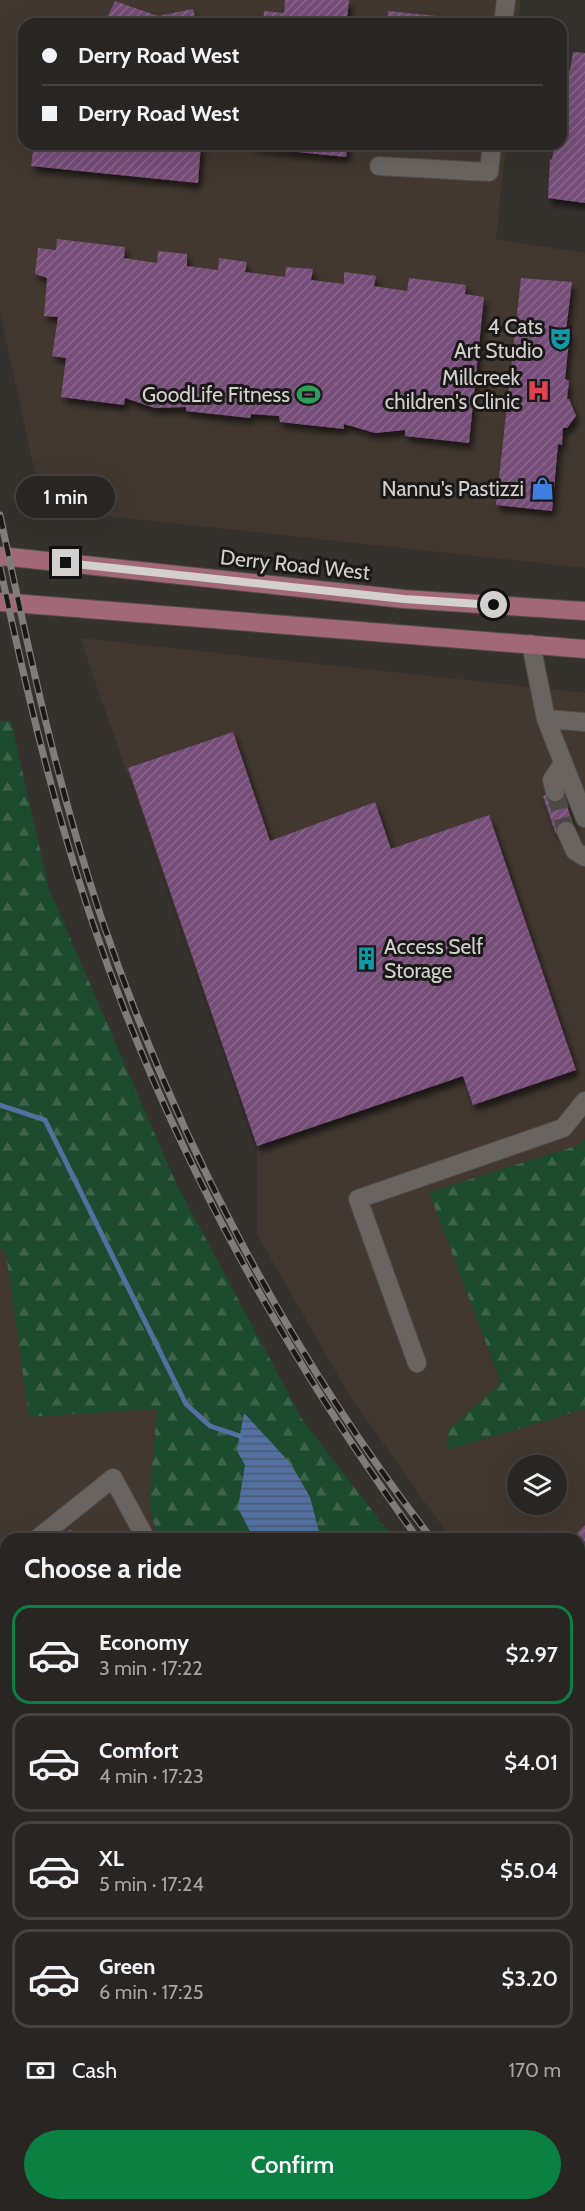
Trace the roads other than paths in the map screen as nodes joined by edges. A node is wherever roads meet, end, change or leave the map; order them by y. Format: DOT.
graph roads {
  1 [pos="506,0"];
  2 [pos="504,18"];
  3 [pos="491,150"];
  4 [pos="379,166"];
  5 [pos="0,556"];
  6 [pos="0,602"];
  7 [pos="585,611"];
  8 [pos="531,644"];
  9 [pos="585,649"];
  10 [pos="546,719"];
  11 [pos="585,722"];
  12 [pos="563,763"];
  13 [pos="555,792"];
  14 [pos="585,818"];
  15 [pos="566,831"];
  16 [pos="585,857"];
  17 [pos="585,1101"];
  18 [pos="417,1364"];
  19 [pos="44,1533"];
  20 [pos="143,1533"];
  1 -- 2 [label="street"];
  3 -- 4 [label="street"];
  5 -- 7 [label="main road, Derry Road West"];
  6 -- 8 [label="main road"];
  8 -- 9 [label="main road"];
  8 -- 10 [label="street"];
  10 -- 11 [label="street"];
  10 -- 12 [label="street"];
  12 -- 13 [label="street"];
  12 -- 14 [label="street"];
  15 -- 16 [label="street"];
  17 -- 18 [label="street"];
  19 -- 20 [label="street"];
}
